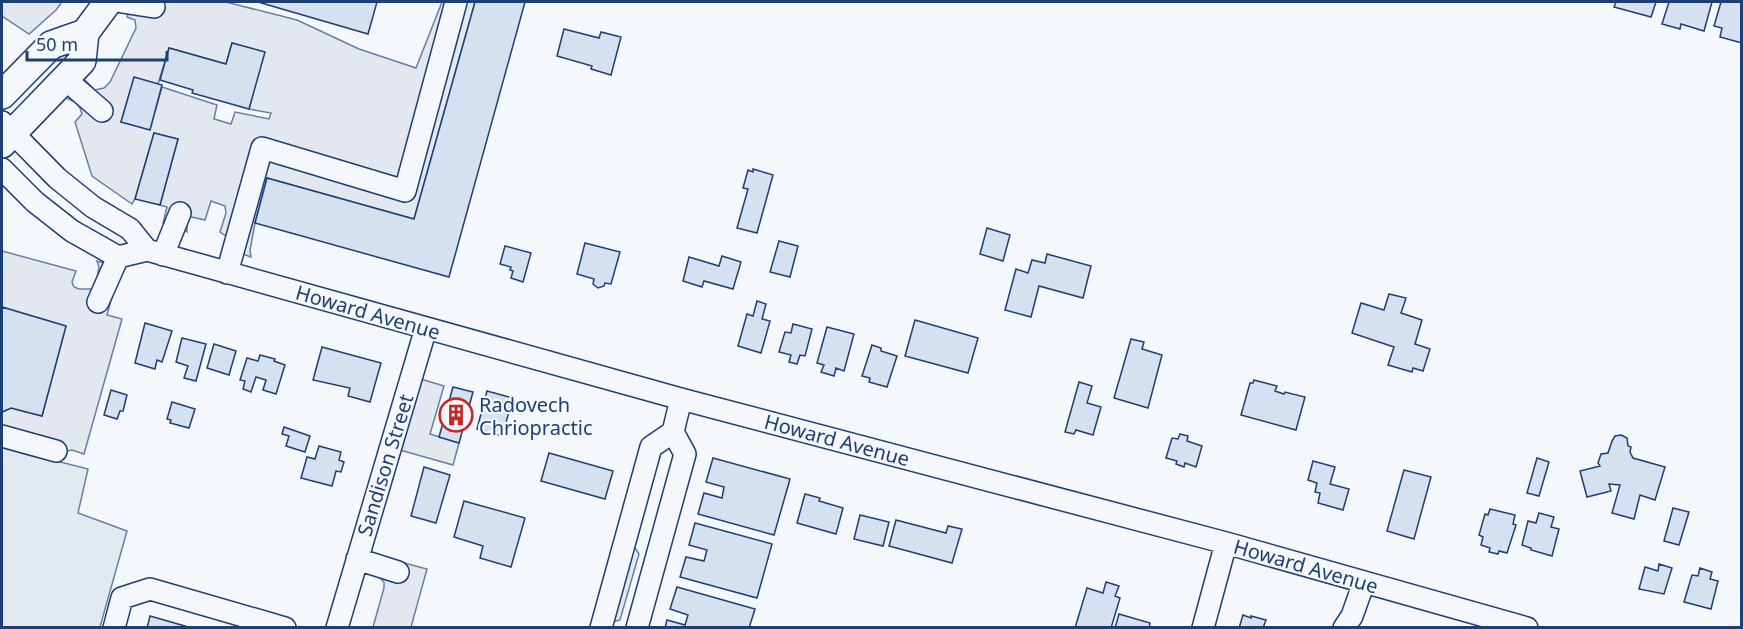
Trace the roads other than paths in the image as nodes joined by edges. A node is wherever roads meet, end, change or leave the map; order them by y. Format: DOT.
graph roads {
  1 [pos="108,2"];
  2 [pos="122,2"];
  3 [pos="456,2"];
  4 [pos="154,7"];
  5 [pos="85,33"];
  6 [pos="65,79"];
  7 [pos="2,95"];
  8 [pos="102,111"];
  9 [pos="5,133"];
  10 [pos="2,169"];
  11 [pos="180,213"];
  12 [pos="155,253"];
  13 [pos="118,257"];
  14 [pos="227,273"];
  15 [pos="98,302"];
  16 [pos="426,328"];
  17 [pos="681,399"];
  18 [pos="2,427"];
  19 [pos="672,432"];
  20 [pos="2,436"];
  21 [pos="22,442"];
  22 [pos="56,451"];
  23 [pos="1226,543"];
  24 [pos="357,560"];
  25 [pos="398,572"];
  26 [pos="1364,582"];
  27 [pos="114,627"];
  28 [pos="285,627"];
  29 [pos="337,627"];
  30 [pos="601,627"];
  31 [pos="638,627"];
  32 [pos="1203,627"];
  33 [pos="1344,627"];
  34 [pos="1527,627"];
  1 -- 5 [label="main road"];
  2 -- 4 [label="street"];
  3 -- 14 [label="street"];
  5 -- 6 [label="main road"];
  5 -- 7 [label="main road"];
  6 -- 8 [label="street"];
  6 -- 9 [label="main road"];
  9 -- 12 [label="street"];
  10 -- 13 [label="street"];
  11 -- 12 [label="street"];
  12 -- 13 [label="street, Howard Avenue"];
  12 -- 14 [label="street, Howard Avenue"];
  13 -- 15 [label="street"];
  14 -- 16 [label="street, Howard Avenue"];
  16 -- 17 [label="street, Howard Avenue"];
  16 -- 24 [label="street, Sandison Street"];
  17 -- 19 [label="street"];
  17 -- 23 [label="street, Howard Avenue"];
  18 -- 21 [label="street"];
  19 -- 30 [label="street"];
  19 -- 31 [label="street"];
  20 -- 21 [label="street"];
  21 -- 22 [label="street"];
  23 -- 26 [label="street, Howard Avenue"];
  23 -- 32 [label="street"];
  24 -- 25 [label="street"];
  24 -- 29 [label="street, Sandison Street"];
  26 -- 33 [label="street"];
  26 -- 34 [label="street, Howard Avenue"];
  27 -- 28 [label="street"];
}
